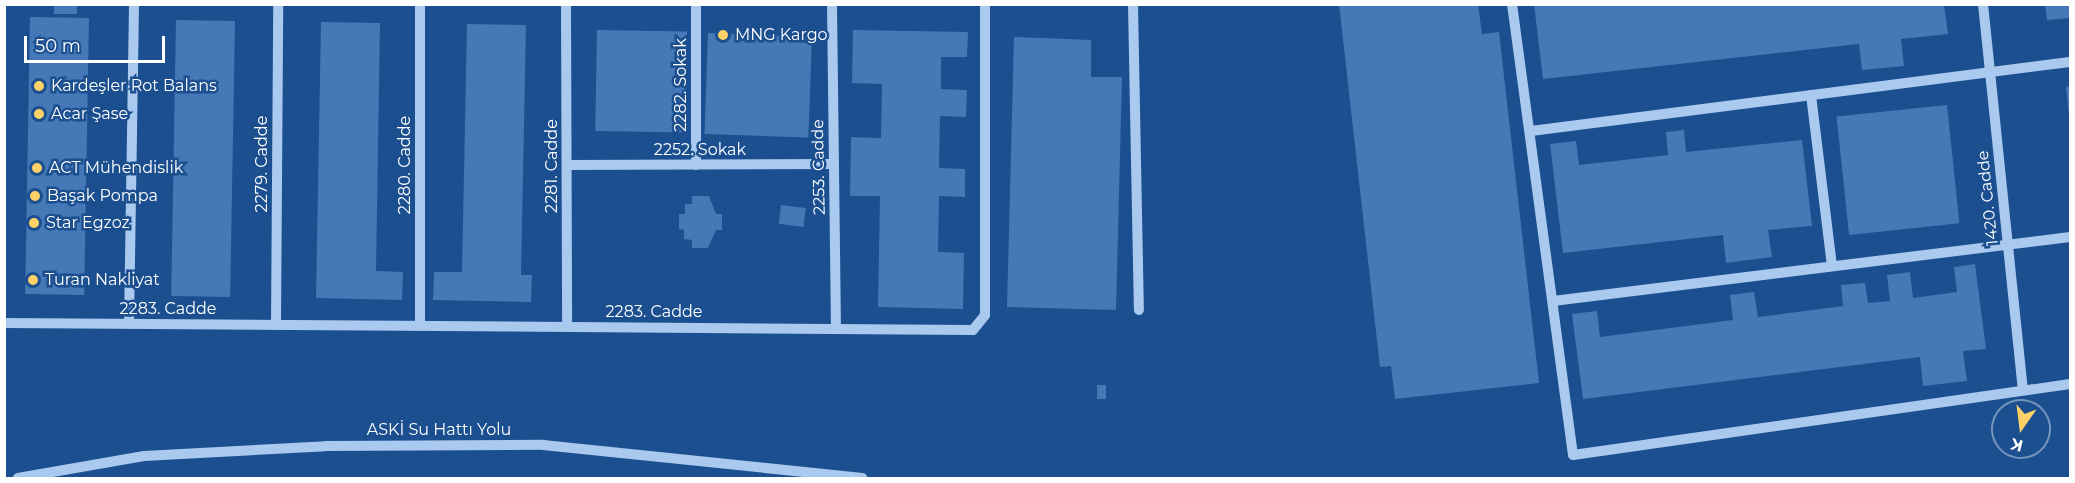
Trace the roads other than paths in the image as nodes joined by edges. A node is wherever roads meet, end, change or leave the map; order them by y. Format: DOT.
graph roads {
  1 [pos="134,4"];
  2 [pos="278,4"];
  3 [pos="420,4"];
  4 [pos="566,4"];
  5 [pos="696,4"];
  6 [pos="832,4"];
  7 [pos="985,4"];
  8 [pos="1133,4"];
  9 [pos="1512,4"];
  10 [pos="1983,4"];
  11 [pos="2070,62"];
  12 [pos="1990,72"];
  13 [pos="1810,95"];
  14 [pos="1531,131"];
  15 [pos="834,164"];
  16 [pos="567,165"];
  17 [pos="696,165"];
  18 [pos="2070,237"];
  19 [pos="2008,245"];
  20 [pos="1832,265"];
  21 [pos="1553,301"];
  22 [pos="1139,310"];
  23 [pos="4,323"];
  24 [pos="129,324"];
  25 [pos="276,325"];
  26 [pos="420,326"];
  27 [pos="567,327"];
  28 [pos="836,329"];
  29 [pos="2070,384"];
  30 [pos="2023,389"];
  31 [pos="18,478"];
  32 [pos="862,478"];
  1 -- 24 [label="street"];
  2 -- 25 [label="street, 2279. Cadde"];
  3 -- 26 [label="street, 2280. Cadde"];
  4 -- 16 [label="street, 2281. Cadde"];
  5 -- 17 [label="street, 2282. Sokak"];
  6 -- 15 [label="street, 2253. Cadde"];
  7 -- 28 [label="street, 2283. Cadde"];
  8 -- 22 [label="street"];
  9 -- 14 [label="street"];
  10 -- 12 [label="street, 1420. Cadde"];
  11 -- 12 [label="street"];
  12 -- 13 [label="street"];
  12 -- 19 [label="street, 1420. Cadde"];
  13 -- 14 [label="street"];
  13 -- 20 [label="street"];
  14 -- 21 [label="street"];
  15 -- 17 [label="street, 2252. Sokak"];
  15 -- 28 [label="street, 2253. Cadde"];
  16 -- 17 [label="street, 2252. Sokak"];
  16 -- 27 [label="street, 2281. Cadde"];
  18 -- 19 [label="street"];
  19 -- 20 [label="street"];
  19 -- 30 [label="street, 1420. Cadde"];
  20 -- 21 [label="street"];
  21 -- 30 [label="street"];
  23 -- 24 [label="street, 2283. Cadde"];
  24 -- 25 [label="street, 2283. Cadde"];
  25 -- 26 [label="street, 2283. Cadde"];
  26 -- 27 [label="street, 2283. Cadde"];
  27 -- 28 [label="street, 2283. Cadde"];
  29 -- 30 [label="street"];
  31 -- 32 [label="street, ASKİ Su Hattı Yolu"];
}
